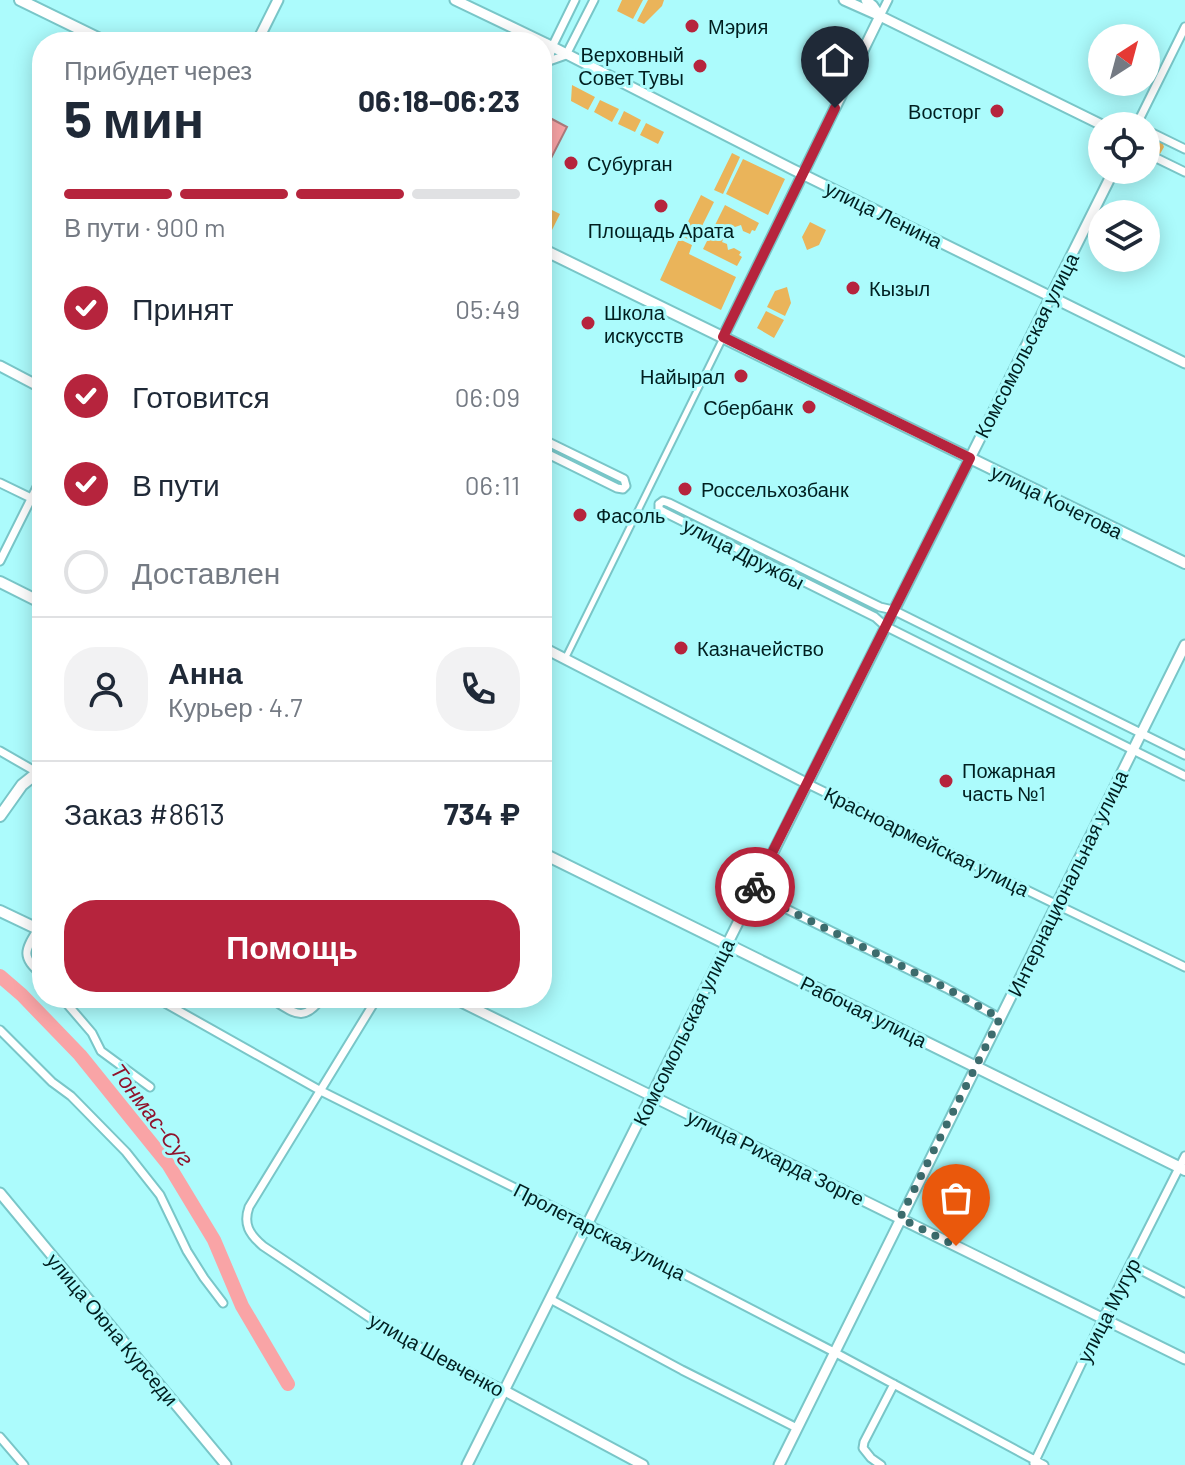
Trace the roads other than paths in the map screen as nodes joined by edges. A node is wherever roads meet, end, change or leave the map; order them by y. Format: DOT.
graph roads {
  1 [pos="20,0"];
  2 [pos="278,0"];
  3 [pos="455,0"];
  4 [pos="575,0"];
  5 [pos="594,0"];
  6 [pos="844,0"];
  7 [pos="866,0"];
  8 [pos="888,0"];
  9 [pos="880,16"];
  10 [pos="1185,27"];
  11 [pos="86,32"];
  12 [pos="262,32"];
  13 [pos="521,32"];
  14 [pos="552,47"];
  15 [pos="566,55"];
  16 [pos="1144,112"];
  17 [pos="1088,118"];
  18 [pos="1160,137"];
  19 [pos="1171,142"];
  20 [pos="1185,149"];
  21 [pos="1162,161"];
  22 [pos="1185,172"];
  23 [pos="802,174"];
  24 [pos="1107,184"];
  25 [pos="552,254"];
  26 [pos="1051,297"];
  27 [pos="723,337"];
  28 [pos="1185,363"];
  29 [pos="0,366"];
  30 [pos="32,383"];
  31 [pos="552,444"];
  32 [pos="552,456"];
  33 [pos="970,458"];
  34 [pos="0,483"];
  35 [pos="31,498"];
  36 [pos="729,533"];
  37 [pos="724,542"];
  38 [pos="0,561"];
  39 [pos="1185,563"];
  40 [pos="0,582"];
  41 [pos="32,598"];
  42 [pos="893,610"];
  43 [pos="885,626"];
  44 [pos="1185,645"];
  45 [pos="552,652"];
  46 [pos="565,659"];
  47 [pos="1040,682"];
  48 [pos="1032,699"];
  49 [pos="1141,733"];
  50 [pos="1133,750"];
  51 [pos="0,751"];
  52 [pos="1185,755"];
  53 [pos="32,768"];
  54 [pos="1185,776"];
  55 [pos="32,778"];
  56 [pos="806,783"];
  57 [pos="0,816"];
  58 [pos="552,858"];
  59 [pos="752,892"];
  60 [pos="1056,904"];
  61 [pos="0,909"];
  62 [pos="32,926"];
  63 [pos="32,941"];
  64 [pos="727,943"];
  65 [pos="32,967"];
  66 [pos="1185,967"];
  67 [pos="71,1008"];
  68 [pos="174,1008"];
  69 [pos="288,1008"];
  70 [pos="315,1008"];
  71 [pos="371,1008"];
  72 [pos="473,1008"];
  73 [pos="1000,1018"];
  74 [pos="0,1030"];
  75 [pos="976,1066"];
  76 [pos="150,1087"];
  77 [pos="321,1091"];
  78 [pos="651,1095"];
  79 [pos="1183,1164"];
  80 [pos="0,1193"];
  81 [pos="900,1218"];
  82 [pos="587,1224"];
  83 [pos="1131,1265"];
  84 [pos="1185,1293"];
  85 [pos="550,1299"];
  86 [pos="223,1303"];
  87 [pos="1103,1318"];
  88 [pos="834,1352"];
  89 [pos="1185,1359"];
  90 [pos="894,1384"];
  91 [pos="505,1391"];
  92 [pos="797,1428"];
  93 [pos="0,1437"];
  94 [pos="1034,1463"];
  95 [pos="24,1465"];
  96 [pos="226,1465"];
  97 [pos="467,1465"];
  98 [pos="643,1465"];
  99 [pos="779,1465"];
  100 [pos="881,1465"];
  101 [pos="1044,1465"];
  1 -- 11 [label="main road"];
  2 -- 12 [label="street"];
  3 -- 13 [label="street, улица Ленина"];
  4 -- 14 [label="street"];
  5 -- 15 [label="street"];
  6 -- 9 [label="street"];
  7 -- 9 [label="street"];
  8 -- 9 [label="street"];
  9 -- 17 [label="street"];
  9 -- 23 [label="street"];
  10 -- 16 [label="street"];
  14 -- 15 [label="street, улица Ленина"];
  15 -- 23 [label="street, улица Ленина"];
  18 -- 19 [label="street"];
  19 -- 20 [label="street"];
  19 -- 21 [label="street"];
  21 -- 22 [label="street"];
  23 -- 26 [label="street, улица Ленина"];
  23 -- 27 [label="street"];
  24 -- 26 [label="street, Комсомольская улица"];
  25 -- 27 [label="main road, улица Кочетова"];
  26 -- 28 [label="street, улица Ленина"];
  26 -- 33 [label="street, Комсомольская улица"];
  27 -- 33 [label="main road, улица Кочетова"];
  27 -- 46 [label="street"];
  29 -- 30 [label="street"];
  31 -- 32 [label="street"];
  33 -- 39 [label="main road, улица Кочетова"];
  33 -- 42 [label="street, Комсомольская улица"];
  34 -- 35 [label="street"];
  35 -- 38 [label="street"];
  36 -- 37 [label="street"];
  36 -- 37 [label="street, улица Дружбы"];
  36 -- 42 [label="street, улица Дружбы"];
  37 -- 43 [label="street, улица Дружбы"];
  40 -- 41 [label="main road"];
  42 -- 43 [label="street, Комсомольская улица"];
  42 -- 47 [label="street, улица Дружбы"];
  43 -- 48 [label="street, улица Дружбы"];
  43 -- 56 [label="street, Комсомольская улица"];
  44 -- 49 [label="street, Интернациональная улица"];
  45 -- 46 [label="street, Красноармейская улица"];
  46 -- 56 [label="street, Красноармейская улица"];
  47 -- 48 [label="street"];
  47 -- 49 [label="street, улица Дружбы"];
  48 -- 50 [label="street, улица Дружбы"];
  49 -- 50 [label="street, Интернациональная улица"];
  49 -- 52 [label="street, улица Дружбы"];
  50 -- 54 [label="street, улица Дружбы"];
  50 -- 60 [label="street, Интернациональная улица"];
  51 -- 53 [label="street"];
  55 -- 57 [label="main road"];
  56 -- 59 [label="street, Комсомольская улица"];
  56 -- 60 [label="street, Красноармейская улица"];
  58 -- 64 [label="main road, Рабочая улица"];
  59 -- 64 [label="street, Комсомольская улица"];
  59 -- 73 [label="street"];
  60 -- 66 [label="street, Красноармейская улица"];
  60 -- 73 [label="street, Интернациональная улица"];
  61 -- 62 [label="main road"];
  63 -- 65 [label="street"];
  64 -- 75 [label="main road, Рабочая улица"];
  64 -- 78 [label="street, Комсомольская улица"];
  67 -- 76 [label="street"];
  68 -- 77 [label="street, Пролетарская улица"];
  69 -- 70 [label="street"];
  71 -- 77 [label="street"];
  72 -- 78 [label="street, улица Рихарда Зорге"];
  73 -- 75 [label="street, Интернациональная улица"];
  74 -- 86 [label="street"];
  75 -- 79 [label="main road, Рабочая улица"];
  75 -- 81 [label="street, Интернациональная улица"];
  77 -- 82 [label="street, Пролетарская улица"];
  77 -- 91 [label="street, улица Шевченко"];
  78 -- 81 [label="street, улица Рихарда Зорге"];
  78 -- 82 [label="street, Комсомольская улица"];
  79 -- 83 [label="street, улица Мугур"];
  80 -- 96 [label="street, улица Оюна Курседи"];
  81 -- 87 [label="street, улица Рихарда Зорге"];
  81 -- 88 [label="street, Интернациональная улица"];
  82 -- 85 [label="street, Комсомольская улица"];
  82 -- 88 [label="street, Пролетарская улица"];
  83 -- 84 [label="street"];
  83 -- 87 [label="street, улица Мугур"];
  85 -- 91 [label="street, Комсомольская улица"];
  85 -- 92 [label="street"];
  87 -- 89 [label="street, улица Рихарда Зорге"];
  87 -- 94 [label="street, улица Мугур"];
  88 -- 90 [label="street, Пролетарская улица"];
  88 -- 92 [label="street, Интернациональная улица"];
  90 -- 94 [label="street, Пролетарская улица"];
  90 -- 100 [label="street"];
  91 -- 97 [label="street, Комсомольская улица"];
  91 -- 98 [label="street, улица Шевченко"];
  92 -- 99 [label="street, Интернациональная улица"];
  93 -- 95 [label="street"];
  94 -- 101 [label="street, Пролетарская улица"];
}
